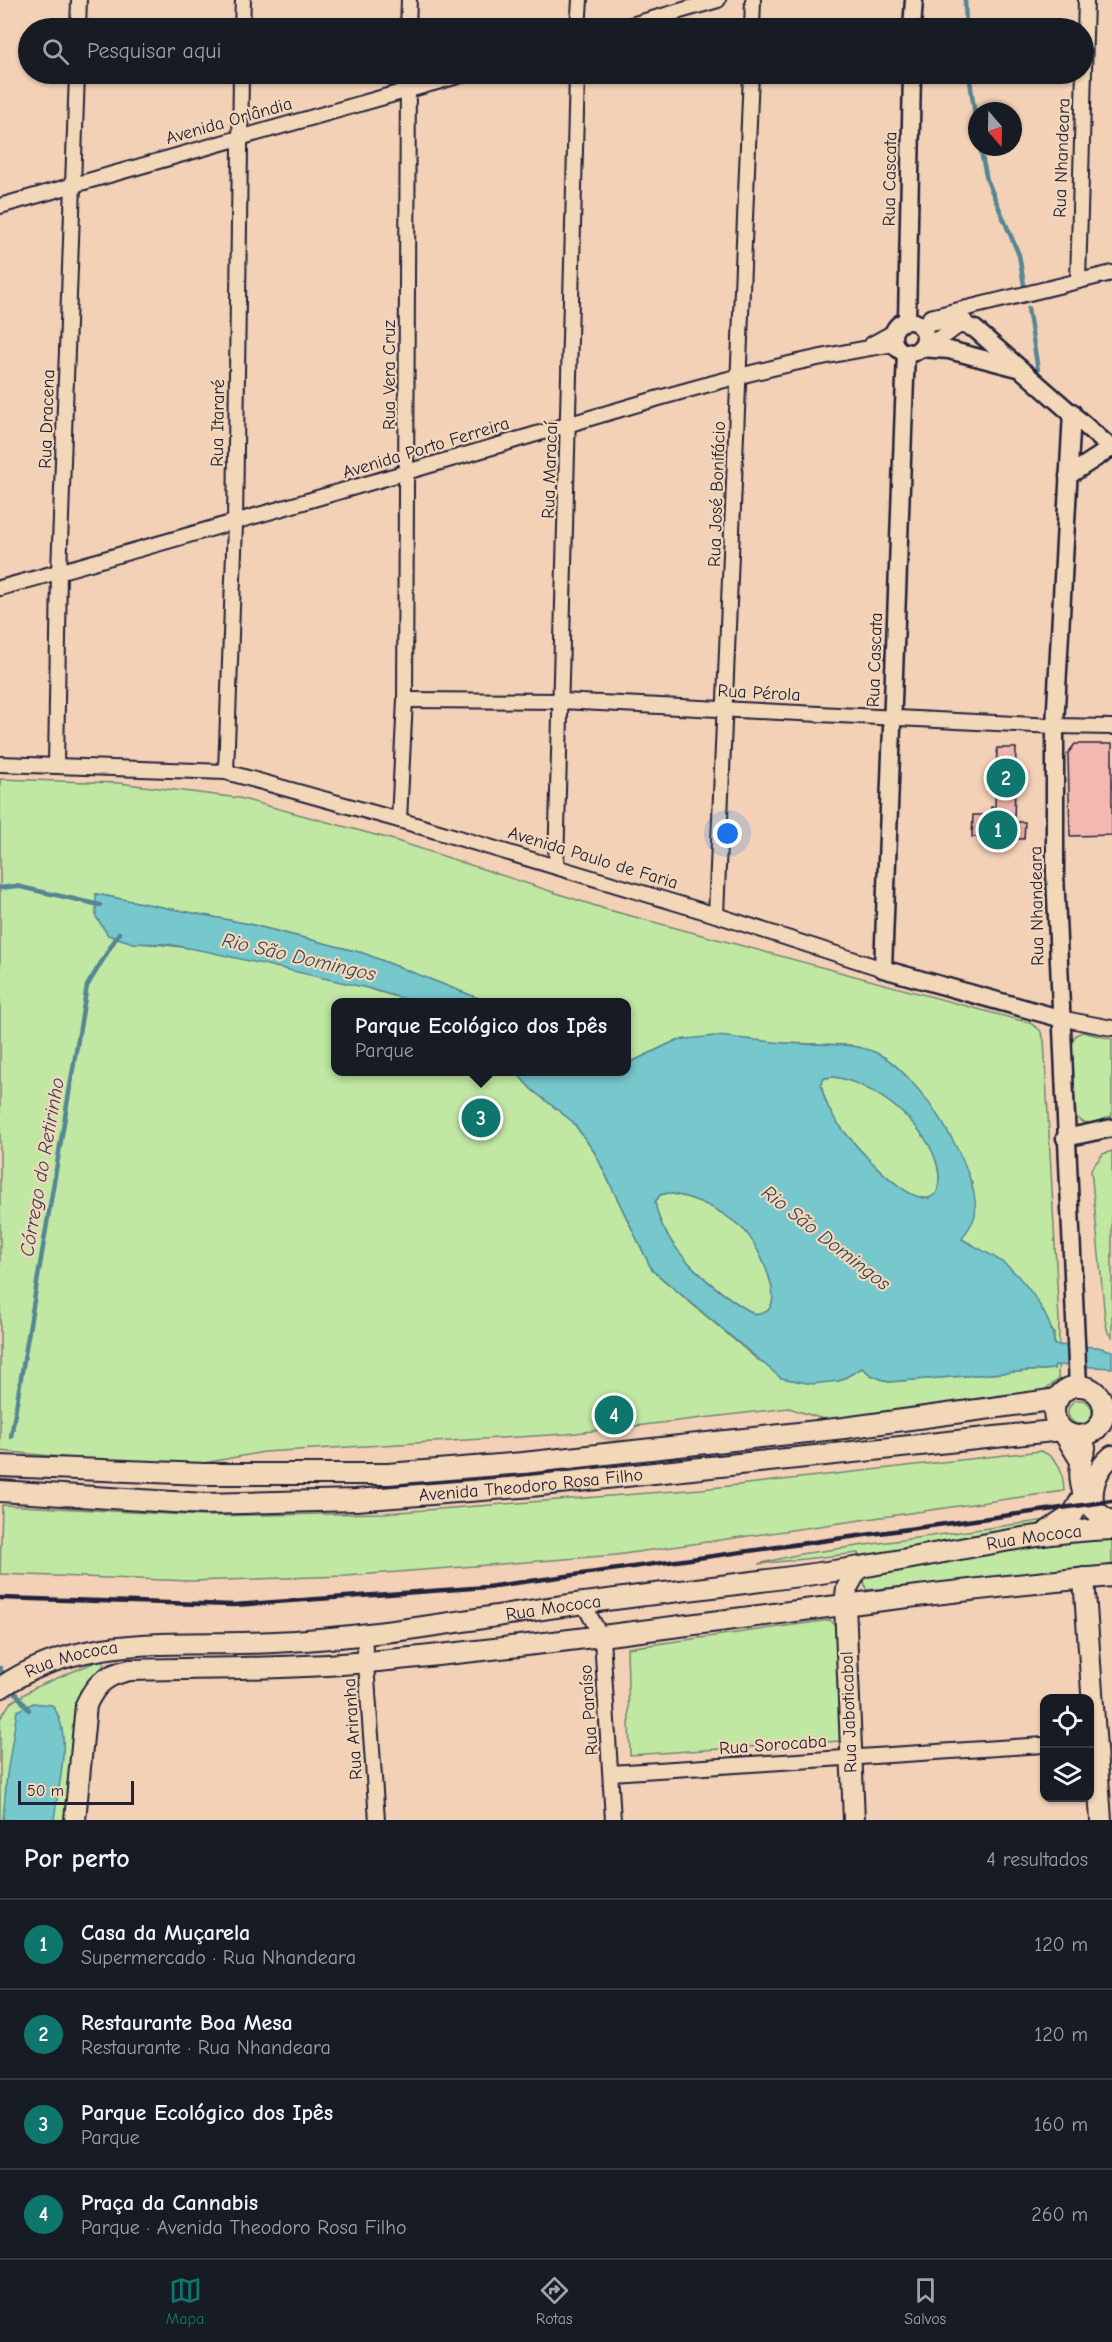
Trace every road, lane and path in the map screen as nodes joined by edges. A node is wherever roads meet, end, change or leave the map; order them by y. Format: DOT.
graph roads {
  1 [pos="78,0"];
  2 [pos="243,0"];
  3 [pos="409,0"];
  4 [pos="580,0"];
  5 [pos="718,0"];
  6 [pos="753,0"];
  7 [pos="918,0"];
  8 [pos="1086,0"];
  9 [pos="913,15"];
  10 [pos="78,18"];
  11 [pos="242,18"];
  12 [pos="408,18"];
  13 [pos="579,18"];
  14 [pos="656,18"];
  15 [pos="752,18"];
  16 [pos="1085,18"];
  17 [pos="77,84"];
  18 [pos="241,84"];
  19 [pos="407,84"];
  20 [pos="429,84"];
  21 [pos="577,84"];
  22 [pos="751,84"];
  23 [pos="912,84"];
  24 [pos="1084,84"];
  25 [pos="407,90"];
  26 [pos="240,136"];
  27 [pos="74,185"];
  28 [pos="0,206"];
  29 [pos="1112,273"];
  30 [pos="1078,281"];
  31 [pos="992,304"];
  32 [pos="913,323"];
  33 [pos="962,324"];
  34 [pos="908,344"];
  35 [pos="1022,369"];
  36 [pos="740,378"];
  37 [pos="1072,412"];
  38 [pos="570,424"];
  39 [pos="1112,448"];
  40 [pos="406,472"];
  41 [pos="1068,476"];
  42 [pos="235,524"];
  43 [pos="59,572"];
  44 [pos="0,588"];
  45 [pos="405,700"];
  46 [pos="561,700"];
  47 [pos="726,709"];
  48 [pos="893,717"];
  49 [pos="1055,726"];
  50 [pos="1112,727"];
  51 [pos="0,764"];
  52 [pos="56,766"];
  53 [pos="226,772"];
  54 [pos="399,820"];
  55 [pos="556,867"];
  56 [pos="716,915"];
  57 [pos="883,969"];
  58 [pos="1059,1018"];
  59 [pos="1112,1028"];
  60 [pos="1112,1128"];
  61 [pos="1065,1138"];
  62 [pos="1078,1378"];
  63 [pos="1105,1393"];
  64 [pos="1058,1399"];
  65 [pos="1103,1428"];
  66 [pos="1062,1430"];
  67 [pos="768,1436"];
  68 [pos="689,1444"];
  69 [pos="1112,1456"];
  70 [pos="1081,1461"];
  71 [pos="771,1462"];
  72 [pos="0,1466"];
  73 [pos="694,1469"];
  74 [pos="204,1474"];
  75 [pos="264,1475"];
  76 [pos="0,1491"];
  77 [pos="1083,1496"];
  78 [pos="266,1502"];
  79 [pos="204,1504"];
  80 [pos="1104,1517"];
  81 [pos="1112,1529"];
  82 [pos="1039,1535"];
  83 [pos="858,1568"];
  84 [pos="1112,1576"];
  85 [pos="1084,1578"];
  86 [pos="583,1603"];
  87 [pos="845,1604"];
  88 [pos="364,1636"];
  89 [pos="602,1638"];
  90 [pos="366,1662"];
  91 [pos="5,1684"];
  92 [pos="1090,1694"];
  93 [pos="1040,1745"];
  94 [pos="1094,1748"];
  95 [pos="851,1758"];
  96 [pos="611,1773"];
  97 [pos="75,1820"];
  98 [pos="377,1820"];
  99 [pos="613,1820"];
  100 [pos="854,1820"];
  101 [pos="1101,1820"];
  1 -- 10 [label="street"];
  2 -- 11 [label="street"];
  3 -- 12 [label="street"];
  4 -- 13 [label="street"];
  5 -- 14 [label="street"];
  6 -- 15 [label="street"];
  7 -- 9 [label="street"];
  8 -- 16 [label="street, Rua Nhandeara"];
  17 -- 27 [label="street, Rua Dracena"];
  18 -- 26 [label="street, Rua Itararé"];
  19 -- 25 [label="street, Rua Vera Cruz"];
  20 -- 25 [label="street, Avenida Orlândia"];
  21 -- 38 [label="street, Rua Maracaí"];
  22 -- 36 [label="street, Rua José Bonifácio"];
  23 -- 32 [label="street, Rua Cascata"];
  24 -- 30 [label="street, Rua Nhandeara"];
  25 -- 26 [label="street, Avenida Orlândia"];
  25 -- 40 [label="street, Rua Vera Cruz"];
  26 -- 27 [label="street, Avenida Orlândia"];
  26 -- 42 [label="street, Rua Itararé"];
  27 -- 28 [label="street, Avenida Orlândia"];
  27 -- 43 [label="street, Rua Dracena"];
  29 -- 30 [label="street, Avenida Porto Ferreira"];
  30 -- 31 [label="street, Avenida Porto Ferreira"];
  31 -- 32 [label="street, Avenida Porto Ferreira"];
  31 -- 33 [label="street, Avenida Porto Ferreira"];
  32 -- 33 [label="street"];
  32 -- 34 [label="street, Rua Cascata"];
  32 -- 34 [label="street"];
  33 -- 34 [label="street, Avenida Porto Ferreira"];
  33 -- 35 [label="street"];
  34 -- 35 [label="street"];
  34 -- 36 [label="street, Avenida Porto Ferreira"];
  34 -- 48 [label="street, Rua Cascata"];
  35 -- 37 [label="street"];
  36 -- 38 [label="street, Avenida Porto Ferreira"];
  36 -- 47 [label="street, Rua José Bonifácio"];
  37 -- 39 [label="street"];
  37 -- 41 [label="street, Rua Nhandeara"];
  38 -- 40 [label="street, Avenida Porto Ferreira"];
  38 -- 46 [label="street, Rua Maracaí"];
  39 -- 41 [label="street"];
  40 -- 42 [label="street, Avenida Porto Ferreira"];
  40 -- 45 [label="street, Rua Vera Cruz"];
  41 -- 49 [label="street, Rua Nhandeara"];
  42 -- 43 [label="street, Avenida Porto Ferreira"];
  42 -- 53 [label="street, Rua Itararé"];
  43 -- 44 [label="street, Avenida Porto Ferreira"];
  43 -- 52 [label="street, Rua Dracena"];
  45 -- 46 [label="street, Rua Pérola"];
  45 -- 54 [label="street, Rua Vera Cruz"];
  46 -- 47 [label="street, Rua Pérola"];
  46 -- 55 [label="street, Rua Maracaí"];
  47 -- 48 [label="street, Rua Pérola"];
  47 -- 56 [label="street, Rua José Bonifácio"];
  48 -- 49 [label="street, Rua Pérola"];
  48 -- 57 [label="street, Rua Cascata"];
  49 -- 50 [label="street, Rua Pérola"];
  49 -- 58 [label="street, Rua Nhandeara"];
  51 -- 52 [label="street, Avenida Paulo de Faria"];
  52 -- 53 [label="street, Avenida Paulo de Faria"];
  53 -- 54 [label="street, Avenida Paulo de Faria"];
  54 -- 55 [label="street, Avenida Paulo de Faria"];
  55 -- 56 [label="street, Avenida Paulo de Faria"];
  56 -- 57 [label="street, Avenida Paulo de Faria"];
  57 -- 58 [label="street, Avenida Paulo de Faria"];
  58 -- 59 [label="street, Avenida Paulo de Faria"];
  58 -- 61 [label="street, Rua Nhandeara"];
  60 -- 61 [label="street"];
  61 -- 62 [label="street, Rua Nhandeara"];
  62 -- 63 [label="main road"];
  62 -- 64 [label="main road"];
  63 -- 65 [label="main road"];
  64 -- 66 [label="main road"];
  64 -- 67 [label="main road, Avenida Theodoro Rosa Filho"];
  65 -- 66 [label="main road"];
  65 -- 70 [label="main road"];
  66 -- 70 [label="main road"];
  66 -- 71 [label="main road, Avenida Theodoro Rosa Filho"];
  67 -- 68 [label="main road, Avenida Theodoro Rosa Filho"];
  67 -- 71 [label="main road"];
  68 -- 73 [label="main road"];
  68 -- 75 [label="main road, Avenida Theodoro Rosa Filho"];
  69 -- 80 [label="main road"];
  70 -- 77 [label="main road"];
  71 -- 73 [label="main road, Avenida Theodoro Rosa Filho"];
  72 -- 74 [label="main road, Avenida Theodoro Rosa Filho"];
  73 -- 78 [label="main road, Avenida Theodoro Rosa Filho"];
  74 -- 75 [label="main road, Avenida Theodoro Rosa Filho"];
  74 -- 79 [label="main road"];
  75 -- 78 [label="main road"];
  76 -- 79 [label="main road, Avenida Theodoro Rosa Filho"];
  77 -- 80 [label="main road"];
  77 -- 82 [label="main road"];
  78 -- 79 [label="main road, Avenida Theodoro Rosa Filho"];
  81 -- 82 [label="main road, Rua Mococa"];
  82 -- 83 [label="main road, Rua Mococa"];
  83 -- 86 [label="main road, Rua Mococa"];
  83 -- 87 [label="main road"];
  84 -- 85 [label="main road, Rua Mococa"];
  85 -- 87 [label="main road, Rua Mococa"];
  85 -- 92 [label="main road"];
  86 -- 88 [label="main road, Rua Mococa"];
  86 -- 89 [label="street, Rua Paraíso"];
  87 -- 89 [label="main road, Rua Mococa"];
  87 -- 95 [label="main road, Rua Jaboticabal"];
  88 -- 90 [label="street, Rua Ariranha"];
  88 -- 91 [label="main road, Rua Mococa"];
  89 -- 90 [label="main road, Rua Mococa"];
  89 -- 96 [label="street, Rua Paraíso"];
  90 -- 97 [label="main road, Rua Mococa"];
  90 -- 98 [label="street, Rua Ariranha"];
  93 -- 95 [label="street, Rua Sorocaba"];
  94 -- 101 [label="main road"];
  95 -- 96 [label="street, Rua Sorocaba"];
  95 -- 100 [label="main road, Rua Jaboticabal"];
  96 -- 99 [label="street, Rua Paraíso"];
}
